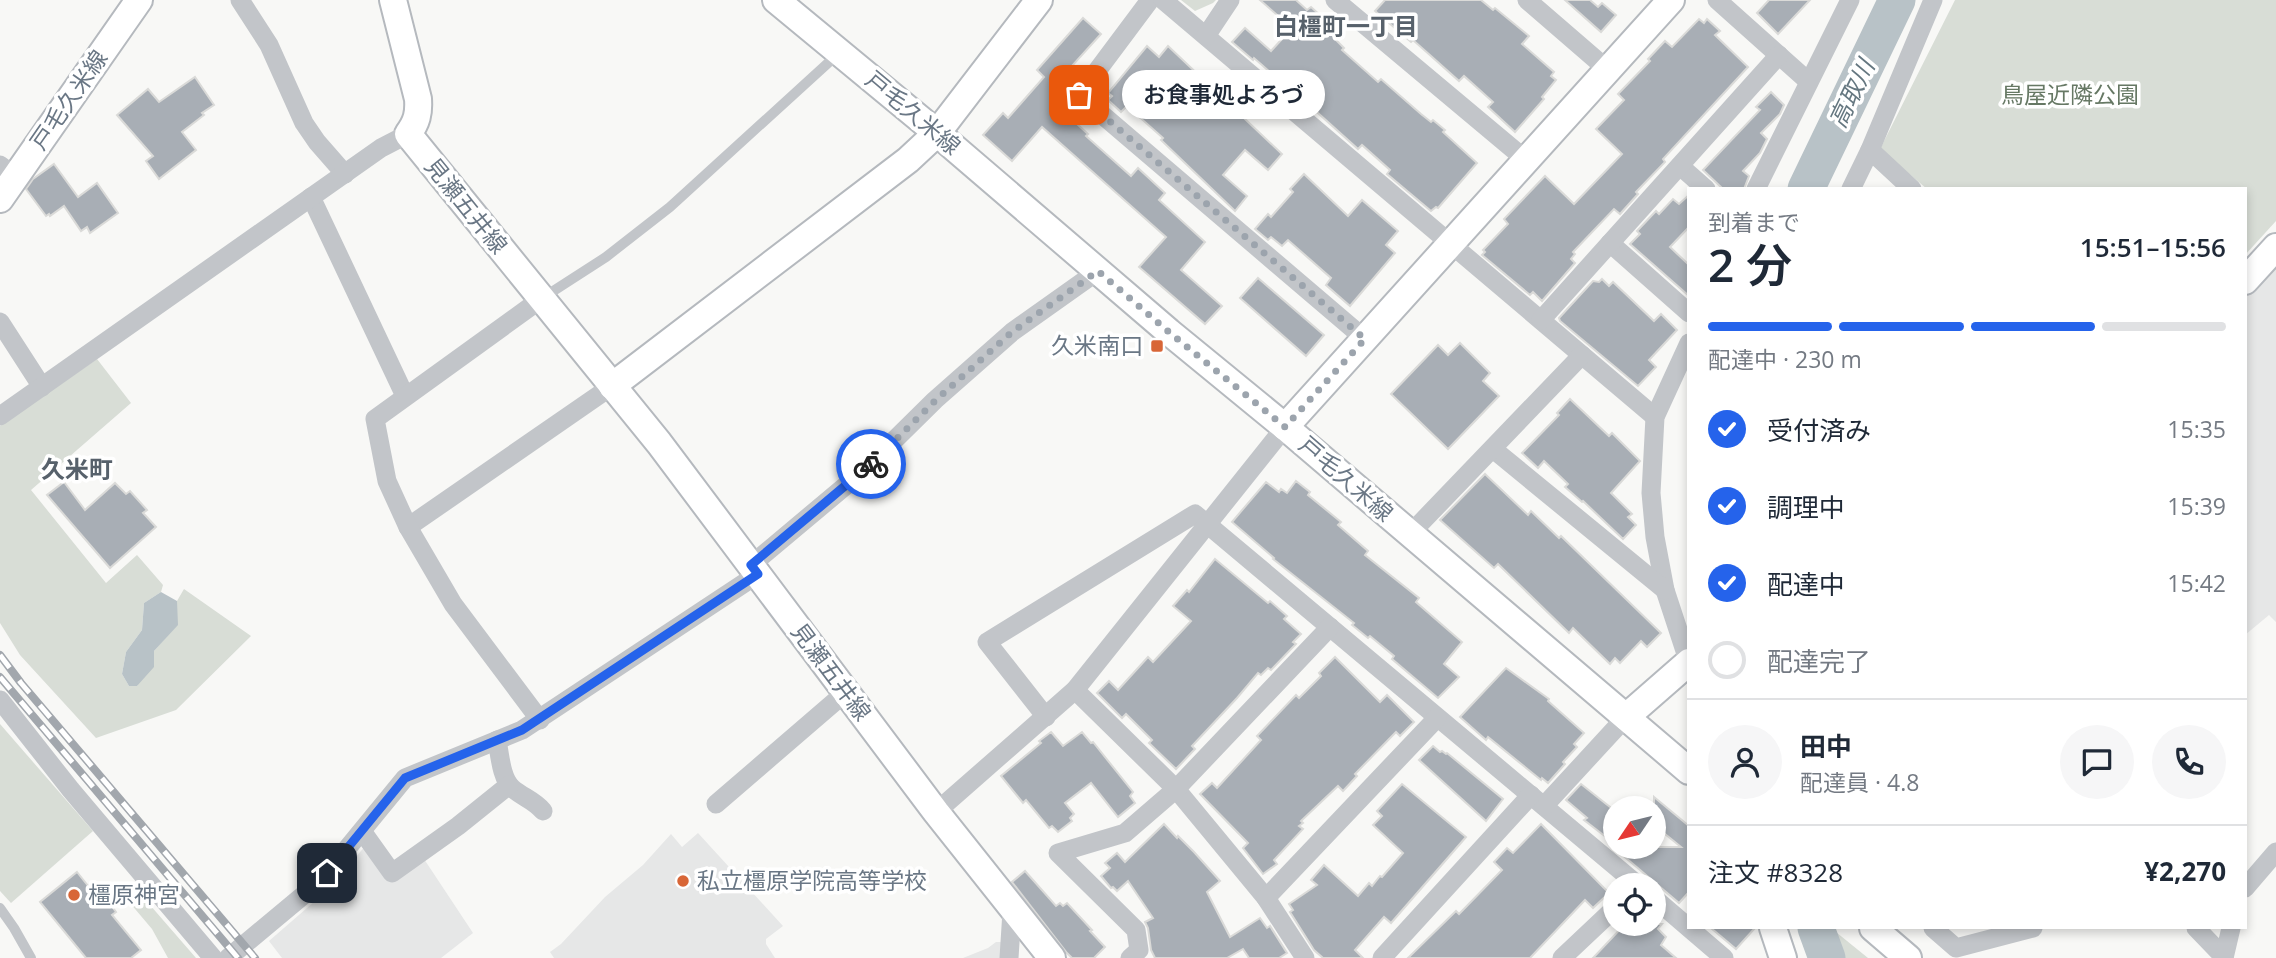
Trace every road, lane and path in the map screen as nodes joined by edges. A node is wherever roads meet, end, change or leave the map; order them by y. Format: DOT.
graph roads {
  1 [pos="139,0"];
  2 [pos="240,0"];
  3 [pos="393,0"];
  4 [pos="776,0"];
  5 [pos="1150,0"];
  6 [pos="1163,0"];
  7 [pos="1230,0"];
  8 [pos="1335,0"];
  9 [pos="1527,0"];
  10 [pos="1671,0"];
  11 [pos="1717,0"];
  12 [pos="1850,0"];
  13 [pos="1933,0"];
  14 [pos="1036,1"];
  15 [pos="1206,36"];
  16 [pos="839,52"];
  17 [pos="1779,55"];
  18 [pos="1608,70"];
  19 [pos="1810,82"];
  20 [pos="937,133"];
  21 [pos="408,134"];
  22 [pos="1870,150"];
  23 [pos="1526,160"];
  24 [pos="1680,166"];
  25 [pos="8,171"];
  26 [pos="345,174"];
  27 [pos="1704,187"];
  28 [pos="1757,187"];
  29 [pos="1852,187"];
  30 [pos="1910,187"];
  31 [pos="311,197"];
  32 [pos="0,199"];
  33 [pos="1610,243"];
  34 [pos="1451,244"];
  35 [pos="2276,247"];
  36 [pos="1098,271"];
  37 [pos="2247,279"];
  38 [pos="541,299"];
  39 [pos="1687,311"];
  40 [pos="1541,320"];
  41 [pos="0,322"];
  42 [pos="1365,339"];
  43 [pos="1687,347"];
  44 [pos="1582,355"];
  45 [pos="612,386"];
  46 [pos="43,387"];
  47 [pos="405,396"];
  48 [pos="0,416"];
  49 [pos="1655,417"];
  50 [pos="1285,427"];
  51 [pos="1493,449"];
  52 [pos="1208,523"];
  53 [pos="408,527"];
  54 [pos="1410,534"];
  55 [pos="754,569"];
  56 [pos="1665,590"];
  57 [pos="1330,627"];
  58 [pos="1687,656"];
  59 [pos="1687,664"];
  60 [pos="1075,690"];
  61 [pos="846,692"];
  62 [pos="0,700"];
  63 [pos="1046,717"];
  64 [pos="1626,717"];
  65 [pos="1437,718"];
  66 [pos="540,720"];
  67 [pos="497,740"];
  68 [pos="1687,769"];
  69 [pos="509,785"];
  70 [pos="1176,789"];
  71 [pos="1538,800"];
  72 [pos="716,804"];
  73 [pos="543,811"];
  74 [pos="936,812"];
  75 [pos="362,831"];
  76 [pos="2276,852"];
  77 [pos="1624,873"];
  78 [pos="2247,886"];
  79 [pos="1266,898"];
  80 [pos="0,908"];
  81 [pos="1666,908"];
  82 [pos="1012,911"];
  83 [pos="1603,919"];
  84 [pos="1687,926"];
  85 [pos="1690,929"];
  86 [pos="1873,929"];
  87 [pos="1934,929"];
  88 [pos="2029,929"];
  89 [pos="2197,929"];
  90 [pos="2231,929"];
  91 [pos="31,958"];
  92 [pos="213,958"];
  93 [pos="228,958"];
  94 [pos="1009,958"];
  95 [pos="1052,958"];
  96 [pos="1130,958"];
  97 [pos="1305,958"];
  98 [pos="1381,958"];
  99 [pos="1562,958"];
  100 [pos="1724,958"];
  101 [pos="1908,958"];
  102 [pos="2224,958"];
  1 -- 25 [label="main road, 戸毛久米線"];
  2 -- 26 [label="street"];
  3 -- 21 [label="main road"];
  4 -- 16 [label="main road, 戸毛久米線"];
  5 -- 42 [label="street"];
  6 -- 15 [label="street"];
  7 -- 15 [label="street"];
  8 -- 23 [label="street"];
  9 -- 18 [label="street"];
  10 -- 18 [label="main road"];
  11 -- 17 [label="street"];
  12 -- 19 [label="street"];
  13 -- 22 [label="street"];
  14 -- 20 [label="main road"];
  15 -- 34 [label="street"];
  16 -- 20 [label="main road, 戸毛久米線"];
  16 -- 38 [label="lane"];
  17 -- 19 [label="street"];
  17 -- 24 [label="street"];
  18 -- 23 [label="main road"];
  19 -- 28 [label="street"];
  20 -- 36 [label="main road, 戸毛久米線"];
  20 -- 45 [label="main road"];
  21 -- 26 [label="street"];
  21 -- 38 [label="main road, 見瀬五井線"];
  22 -- 29 [label="street"];
  22 -- 30 [label="street"];
  23 -- 34 [label="main road"];
  24 -- 27 [label="street"];
  24 -- 33 [label="street"];
  25 -- 32 [label="main road, 戸毛久米線"];
  26 -- 31 [label="street"];
  31 -- 46 [label="street"];
  31 -- 47 [label="street"];
  33 -- 39 [label="street"];
  33 -- 40 [label="street"];
  34 -- 40 [label="street"];
  34 -- 42 [label="main road"];
  35 -- 37 [label="main road"];
  36 -- 50 [label="main road, 戸毛久米線"];
  36 -- 55 [label="street"];
  38 -- 45 [label="main road, 見瀬五井線"];
  38 -- 47 [label="street"];
  40 -- 44 [label="street"];
  41 -- 46 [label="street"];
  42 -- 50 [label="main road"];
  43 -- 49 [label="street"];
  44 -- 49 [label="street"];
  44 -- 51 [label="street"];
  45 -- 53 [label="street"];
  45 -- 55 [label="main road, 見瀬五井線"];
  46 -- 48 [label="street"];
  47 -- 53 [label="street"];
  49 -- 56 [label="street"];
  50 -- 52 [label="street"];
  50 -- 54 [label="main road, 戸毛久米線"];
  51 -- 54 [label="street"];
  51 -- 56 [label="street"];
  52 -- 57 [label="street"];
  52 -- 60 [label="street"];
  52 -- 63 [label="street"];
  53 -- 66 [label="street"];
  54 -- 64 [label="main road, 戸毛久米線"];
  55 -- 61 [label="main road, 見瀬五井線"];
  55 -- 66 [label="street"];
  56 -- 58 [label="street"];
  57 -- 65 [label="street"];
  57 -- 70 [label="street"];
  59 -- 64 [label="main road"];
  60 -- 63 [label="street"];
  60 -- 70 [label="street"];
  61 -- 72 [label="street"];
  61 -- 74 [label="main road, 見瀬五井線"];
  62 -- 92 [label="street"];
  63 -- 74 [label="street"];
  64 -- 68 [label="main road, 戸毛久米線"];
  64 -- 71 [label="street"];
  65 -- 71 [label="street"];
  65 -- 79 [label="street"];
  66 -- 67 [label="street"];
  67 -- 69 [label="street"];
  67 -- 75 [label="street"];
  69 -- 73 [label="street"];
  69 -- 75 [label="street"];
  70 -- 79 [label="street"];
  70 -- 96 [label="street"];
  71 -- 77 [label="street"];
  71 -- 98 [label="street"];
  74 -- 82 [label="main road, 見瀬五井線"];
  75 -- 93 [label="street"];
  76 -- 78 [label="street"];
  79 -- 97 [label="street"];
  80 -- 91 [label="lane"];
  81 -- 84 [label="street"];
  82 -- 94 [label="street"];
  82 -- 95 [label="main road, 見瀬五井線"];
  83 -- 99 [label="street"];
  85 -- 100 [label="street"];
  86 -- 101 [label="main road"];
  87 -- 88 [label="street"];
  89 -- 102 [label="street"];
  90 -- 102 [label="street"];
}
